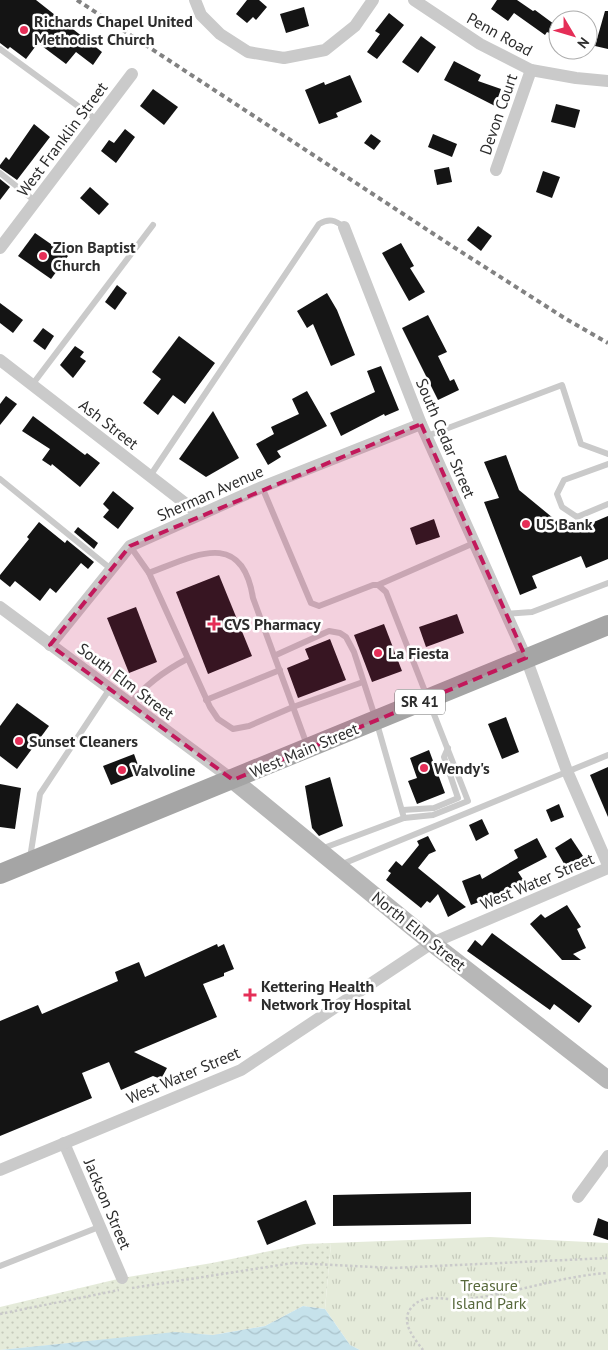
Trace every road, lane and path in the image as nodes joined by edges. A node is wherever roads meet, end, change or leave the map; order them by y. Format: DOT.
graph roads {
  1 [pos="195,0"];
  2 [pos="373,0"];
  3 [pos="414,0"];
  4 [pos="0,49"];
  5 [pos="531,70"];
  6 [pos="132,74"];
  7 [pos="608,81"];
  8 [pos="97,120"];
  9 [pos="496,170"];
  10 [pos="0,173"];
  11 [pos="35,201"];
  12 [pos="153,225"];
  13 [pos="344,227"];
  14 [pos="0,248"];
  15 [pos="0,360"];
  16 [pos="32,385"];
  17 [pos="421,424"];
  18 [pos="426,436"];
  19 [pos="608,454"];
  20 [pos="608,464"];
  21 [pos="150,476"];
  22 [pos="0,479"];
  23 [pos="262,487"];
  24 [pos="608,504"];
  25 [pos="199,514"];
  26 [pos="474,543"];
  27 [pos="130,546"];
  28 [pos="111,569"];
  29 [pos="149,573"];
  30 [pos="608,583"];
  31 [pos="378,585"];
  32 [pos="0,607"];
  33 [pos="506,614"];
  34 [pos="608,625"];
  35 [pos="50,645"];
  36 [pos="276,655"];
  37 [pos="526,658"];
  38 [pos="187,659"];
  39 [pos="280,670"];
  40 [pos="363,682"];
  41 [pos="109,690"];
  42 [pos="429,698"];
  43 [pos="206,700"];
  44 [pos="130,705"];
  45 [pos="293,707"];
  46 [pos="376,720"];
  47 [pos="308,748"];
  48 [pos="448,748"];
  49 [pos="608,755"];
  50 [pos="567,771"];
  51 [pos="233,780"];
  52 [pos="403,810"];
  53 [pos="404,818"];
  54 [pos="318,850"];
  55 [pos="30,862"];
  56 [pos="338,866"];
  57 [pos="608,867"];
  58 [pos="0,874"];
  59 [pos="432,943"];
  60 [pos="608,1080"];
  61 [pos="64,1143"];
  62 [pos="608,1156"];
  63 [pos="0,1170"];
  64 [pos="578,1198"];
  65 [pos="99,1227"];
  66 [pos="608,1258"];
  67 [pos="0,1266"];
  68 [pos="608,1273"];
  69 [pos="124,1285"];
  70 [pos="0,1314"];
  71 [pos="423,1350"];
  1 -- 2 [label="street"];
  3 -- 5 [label="street, Penn Road"];
  4 -- 8 [label="lane"];
  5 -- 7 [label="street, Penn Road"];
  5 -- 9 [label="street, Devon Court"];
  6 -- 8 [label="street, West Franklin Street"];
  8 -- 11 [label="street, West Franklin Street"];
  10 -- 11 [label="lane"];
  11 -- 14 [label="street, West Franklin Street"];
  12 -- 16 [label="lane"];
  13 -- 17 [label="street, South Cedar Street"];
  13 -- 21 [label="lane"];
  15 -- 16 [label="street, Ash Street"];
  16 -- 21 [label="street, Ash Street"];
  17 -- 18 [label="street, South Cedar Street"];
  17 -- 23 [label="street, Sherman Avenue"];
  18 -- 19 [label="lane"];
  18 -- 26 [label="street, South Cedar Street"];
  20 -- 24 [label="lane"];
  21 -- 25 [label="street, Ash Street"];
  22 -- 28 [label="lane"];
  23 -- 25 [label="street, Sherman Avenue"];
  23 -- 31 [label="lane"];
  25 -- 27 [label="street, Sherman Avenue"];
  26 -- 31 [label="lane"];
  26 -- 33 [label="street, South Cedar Street"];
  27 -- 28 [label="street, Sherman Avenue"];
  27 -- 29 [label="lane"];
  28 -- 35 [label="street, Sherman Avenue"];
  29 -- 36 [label="lane"];
  29 -- 38 [label="lane"];
  30 -- 33 [label="lane"];
  31 -- 42 [label="lane"];
  32 -- 35 [label="street, South Elm Street"];
  33 -- 37 [label="street, South Cedar Street"];
  34 -- 37 [label="main road, West Main Street / SR 41"];
  35 -- 41 [label="street, South Elm Street"];
  36 -- 39 [label="lane"];
  36 -- 40 [label="lane"];
  37 -- 42 [label="main road, West Main Street / SR 41"];
  37 -- 50 [label="street, South Cedar Street"];
  38 -- 43 [label="lane"];
  38 -- 44 [label="lane"];
  39 -- 43 [label="lane"];
  39 -- 45 [label="lane"];
  40 -- 45 [label="lane"];
  40 -- 46 [label="lane"];
  41 -- 44 [label="street, South Elm Street"];
  41 -- 55 [label="lane"];
  42 -- 46 [label="main road, West Main Street / SR 41"];
  42 -- 48 [label="lane"];
  43 -- 45 [label="lane"];
  44 -- 51 [label="street, South Elm Street"];
  45 -- 47 [label="lane"];
  46 -- 47 [label="main road, West Main Street / SR 41"];
  46 -- 52 [label="lane"];
  47 -- 51 [label="main road, West Main Street / SR 41"];
  48 -- 52 [label="lane"];
  48 -- 53 [label="lane"];
  49 -- 50 [label="lane"];
  50 -- 56 [label="lane"];
  50 -- 57 [label="street, South Cedar Street"];
  51 -- 54 [label="main road, North Elm Street"];
  51 -- 55 [label="main road, West Main Street"];
  52 -- 53 [label="lane"];
  53 -- 54 [label="lane"];
  54 -- 56 [label="main road, North Elm Street"];
  55 -- 58 [label="main road, West Main Street"];
  56 -- 59 [label="main road, North Elm Street"];
  57 -- 59 [label="street, West Water Street"];
  59 -- 60 [label="main road, North Elm Street"];
  59 -- 61 [label="street, West Water Street"];
  61 -- 63 [label="street, West Water Street"];
  61 -- 65 [label="street, Jackson Street"];
  62 -- 64 [label="street"];
  65 -- 67 [label="lane"];
  65 -- 69 [label="street, Jackson Street"];
  66 -- 69 [label="path"];
  68 -- 71 [label="path"];
  69 -- 70 [label="path"];
}
